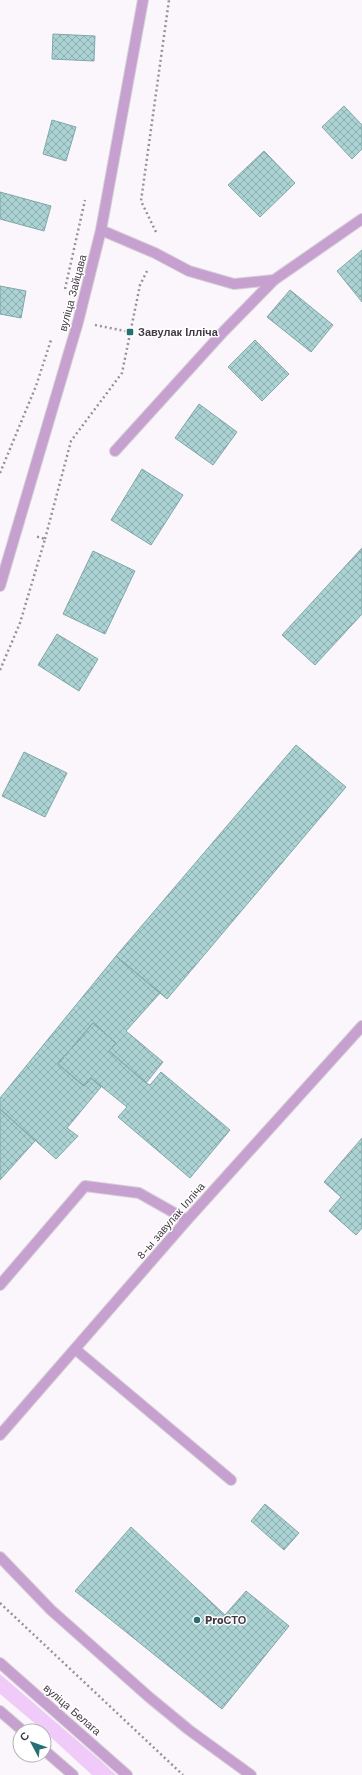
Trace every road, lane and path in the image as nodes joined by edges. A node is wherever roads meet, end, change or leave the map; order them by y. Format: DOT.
graph roads {
  1 [pos="143,0"];
  2 [pos="169,0"];
  3 [pos="86,194"];
  4 [pos="362,219"];
  5 [pos="101,230"];
  6 [pos="155,253"];
  7 [pos="274,280"];
  8 [pos="63,294"];
  9 [pos="78,322"];
  10 [pos="53,332"];
  11 [pos="130,332"];
  12 [pos="115,451"];
  13 [pos="0,474"];
  14 [pos="17,531"];
  15 [pos="45,538"];
  16 [pos="0,586"];
  17 [pos="0,670"];
  18 [pos="362,1026"];
  19 [pos="188,1220"];
  20 [pos="0,1285"];
  21 [pos="75,1349"];
  22 [pos="0,1435"];
  23 [pos="231,1480"];
  24 [pos="0,1557"];
  25 [pos="0,1603"];
  26 [pos="0,1663"];
  27 [pos="0,1711"];
  28 [pos="14,1723"];
  29 [pos="52,1757"];
  30 [pos="73,1775"];
  31 [pos="127,1775"];
  32 [pos="182,1775"];
  33 [pos="251,1775"];
  1 -- 5 [label="street, вуліца Зайцава"];
  2 -- 6 [label="path"];
  3 -- 8 [label="path"];
  4 -- 7 [label="street"];
  5 -- 6 [label="street"];
  5 -- 9 [label="street, вуліца Зайцава"];
  6 -- 7 [label="street"];
  6 -- 11 [label="path"];
  7 -- 12 [label="street"];
  9 -- 11 [label="path"];
  9 -- 14 [label="street, вуліца Зайцава"];
  10 -- 13 [label="path"];
  11 -- 15 [label="path"];
  14 -- 15 [label="path"];
  14 -- 16 [label="street, вуліца Зайцава"];
  15 -- 17 [label="path"];
  18 -- 19 [label="street, 8-ы завулак Ілліча"];
  19 -- 20 [label="street"];
  19 -- 21 [label="street, 8-ы завулак Ілліча"];
  21 -- 22 [label="street, 8-ы завулак Ілліча"];
  21 -- 23 [label="street"];
  24 -- 33 [label="street"];
  25 -- 32 [label="path"];
  26 -- 31 [label="street, вуліца Белага"];
  27 -- 28 [label="street"];
  29 -- 30 [label="street"];
}
